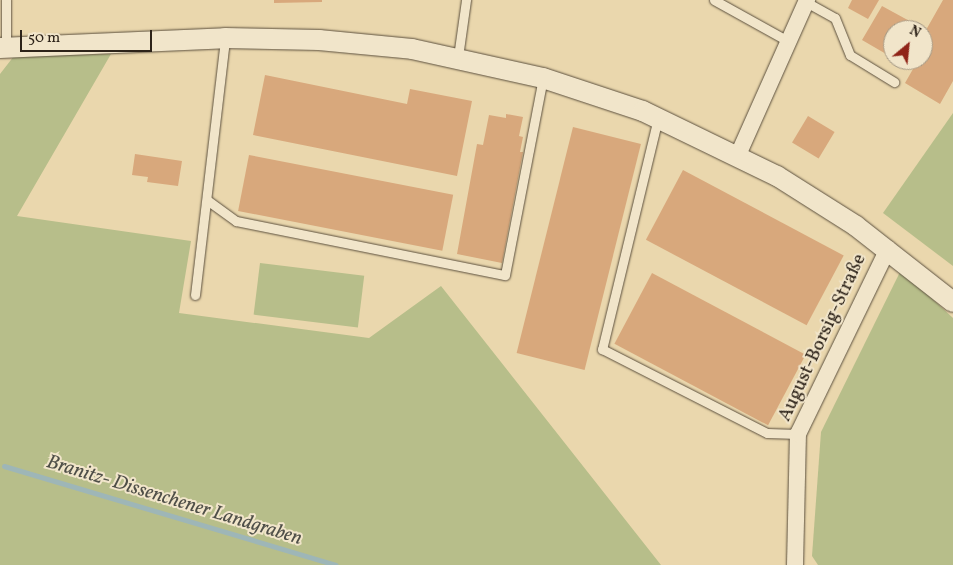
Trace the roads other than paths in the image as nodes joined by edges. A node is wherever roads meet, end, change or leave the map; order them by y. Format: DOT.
graph roads {
  1 [pos="6,0"];
  2 [pos="466,0"];
  3 [pos="714,0"];
  4 [pos="806,1"];
  5 [pos="225,38"];
  6 [pos="788,40"];
  7 [pos="3,48"];
  8 [pos="458,57"];
  9 [pos="544,78"];
  10 [pos="894,82"];
  11 [pos="658,118"];
  12 [pos="738,155"];
  13 [pos="207,200"];
  14 [pos="888,248"];
  15 [pos="195,295"];
  16 [pos="953,302"];
  17 [pos="798,434"];
  18 [pos="795,565"];
  1 -- 7 [label="lane"];
  2 -- 8 [label="lane"];
  3 -- 6 [label="lane"];
  4 -- 6 [label="street"];
  4 -- 10 [label="lane"];
  5 -- 7 [label="street"];
  5 -- 8 [label="street"];
  5 -- 13 [label="lane"];
  6 -- 12 [label="street"];
  8 -- 9 [label="street"];
  9 -- 11 [label="street"];
  9 -- 13 [label="lane"];
  11 -- 12 [label="street"];
  11 -- 17 [label="lane"];
  12 -- 14 [label="street"];
  13 -- 15 [label="lane"];
  14 -- 16 [label="street"];
  14 -- 17 [label="street, August-Borsig-Straße"];
  17 -- 18 [label="street, August-Borsig-Straße"];
}
